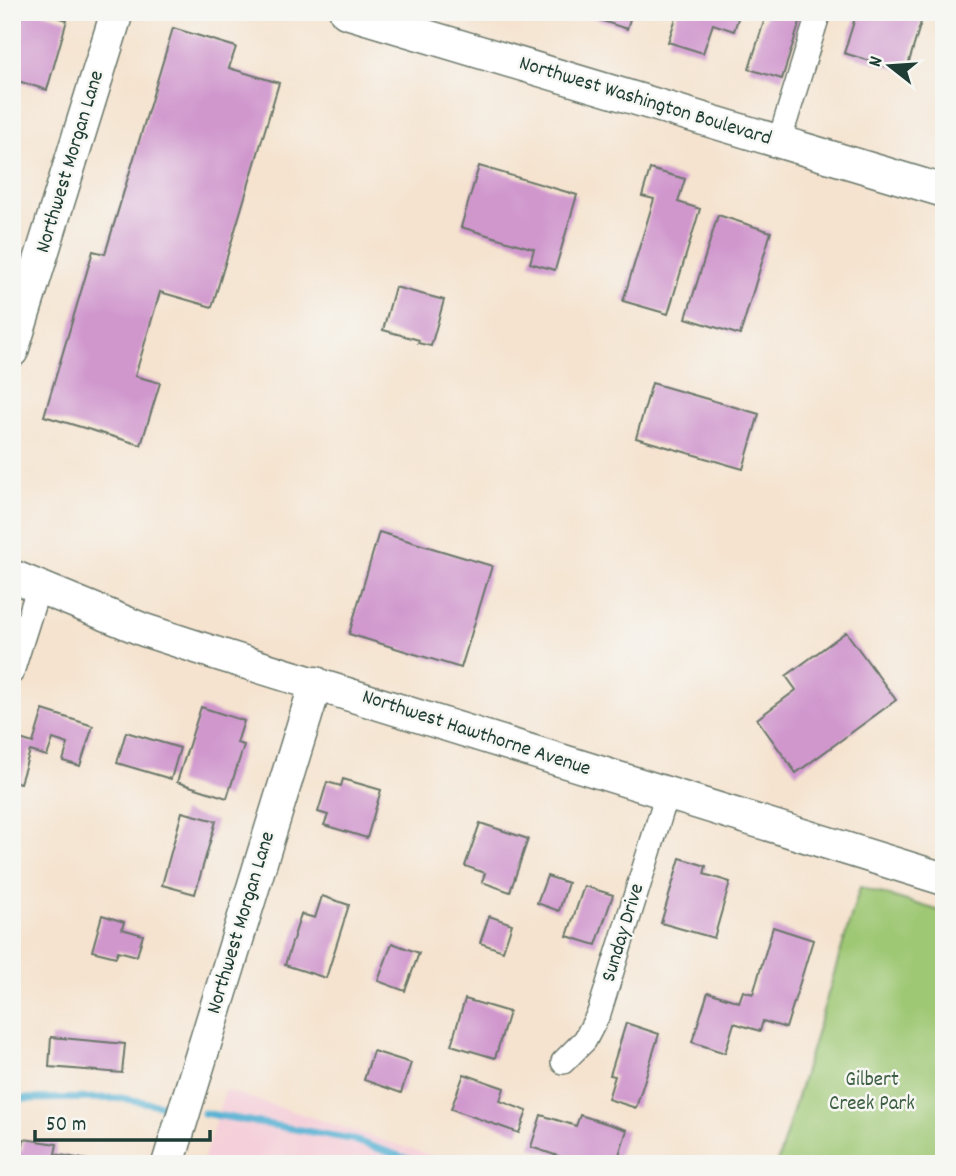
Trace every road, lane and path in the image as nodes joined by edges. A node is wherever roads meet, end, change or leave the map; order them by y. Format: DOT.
graph roads {
  1 [pos="117,12"];
  2 [pos="346,12"];
  3 [pos="820,12"];
  4 [pos="779,142"];
  5 [pos="944,191"];
  6 [pos="12,351"];
  7 [pos="26,581"];
  8 [pos="12,672"];
  9 [pos="316,683"];
  10 [pos="667,794"];
  11 [pos="944,879"];
  12 [pos="563,1062"];
  13 [pos="168,1164"];
  1 -- 6 [label="street, Northwest Morgan Lane"];
  2 -- 4 [label="street, Northwest Washington Boulevard"];
  3 -- 4 [label="street"];
  4 -- 5 [label="street, Northwest Washington Boulevard"];
  7 -- 8 [label="street"];
  7 -- 9 [label="street, Northwest Hawthorne Avenue"];
  9 -- 10 [label="street, Northwest Hawthorne Avenue"];
  9 -- 13 [label="street, Northwest Morgan Lane"];
  10 -- 11 [label="street, Northwest Hawthorne Avenue"];
  10 -- 12 [label="street, Sunday Drive"];
}
